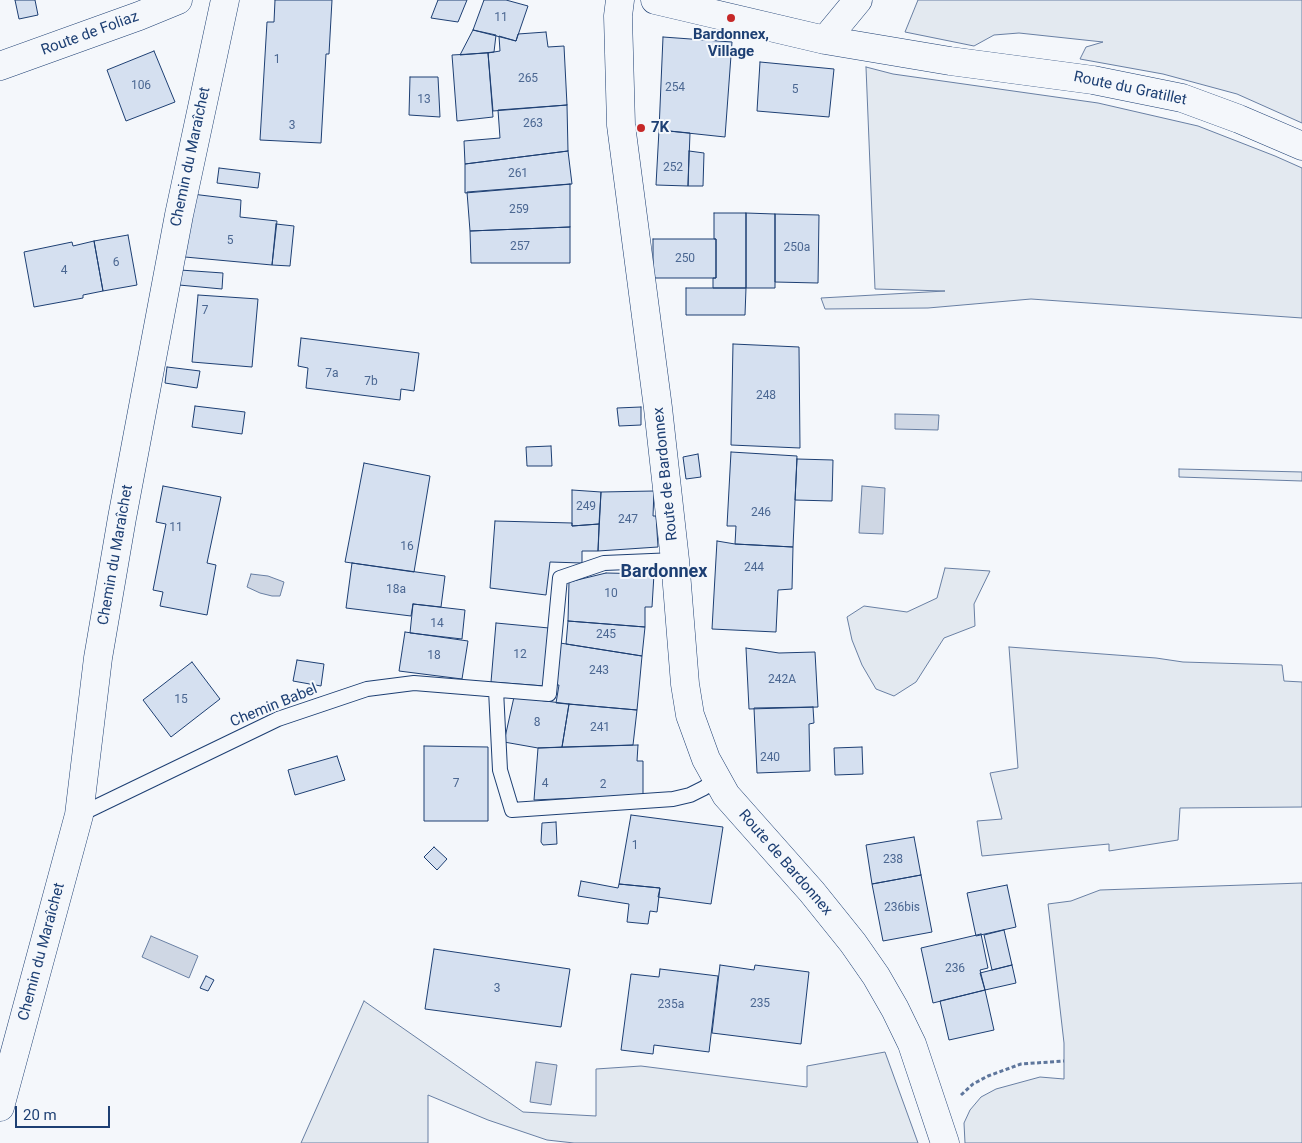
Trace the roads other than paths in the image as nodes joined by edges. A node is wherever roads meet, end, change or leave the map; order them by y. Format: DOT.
graph roads {
  1 [pos="178,0"];
  2 [pos="224,0"];
  3 [pos="620,0"];
  4 [pos="654,0"];
  5 [pos="858,0"];
  6 [pos="825,40"];
  7 [pos="0,66"];
  8 [pos="1302,146"];
  9 [pos="675,560"];
  10 [pos="496,690"];
  11 [pos="716,779"];
  12 [pos="79,815"];
  13 [pos="0,1107"];
  14 [pos="941,1131"];
  1 -- 7 [label="street, Route de Foliaz"];
  2 -- 12 [label="street, Chemin du Maraîchet"];
  3 -- 9 [label="street, Route de Bardonnex"];
  4 -- 6 [label="street, Route du Gratillet"];
  5 -- 6 [label="street"];
  6 -- 8 [label="street, Route du Gratillet"];
  9 -- 10 [label="lane, Chemin Babel"];
  9 -- 11 [label="street, Route de Bardonnex"];
  10 -- 11 [label="lane"];
  10 -- 12 [label="lane, Chemin Babel"];
  11 -- 14 [label="street, Route de Bardonnex"];
  12 -- 13 [label="street, Chemin du Maraîchet"];
}
